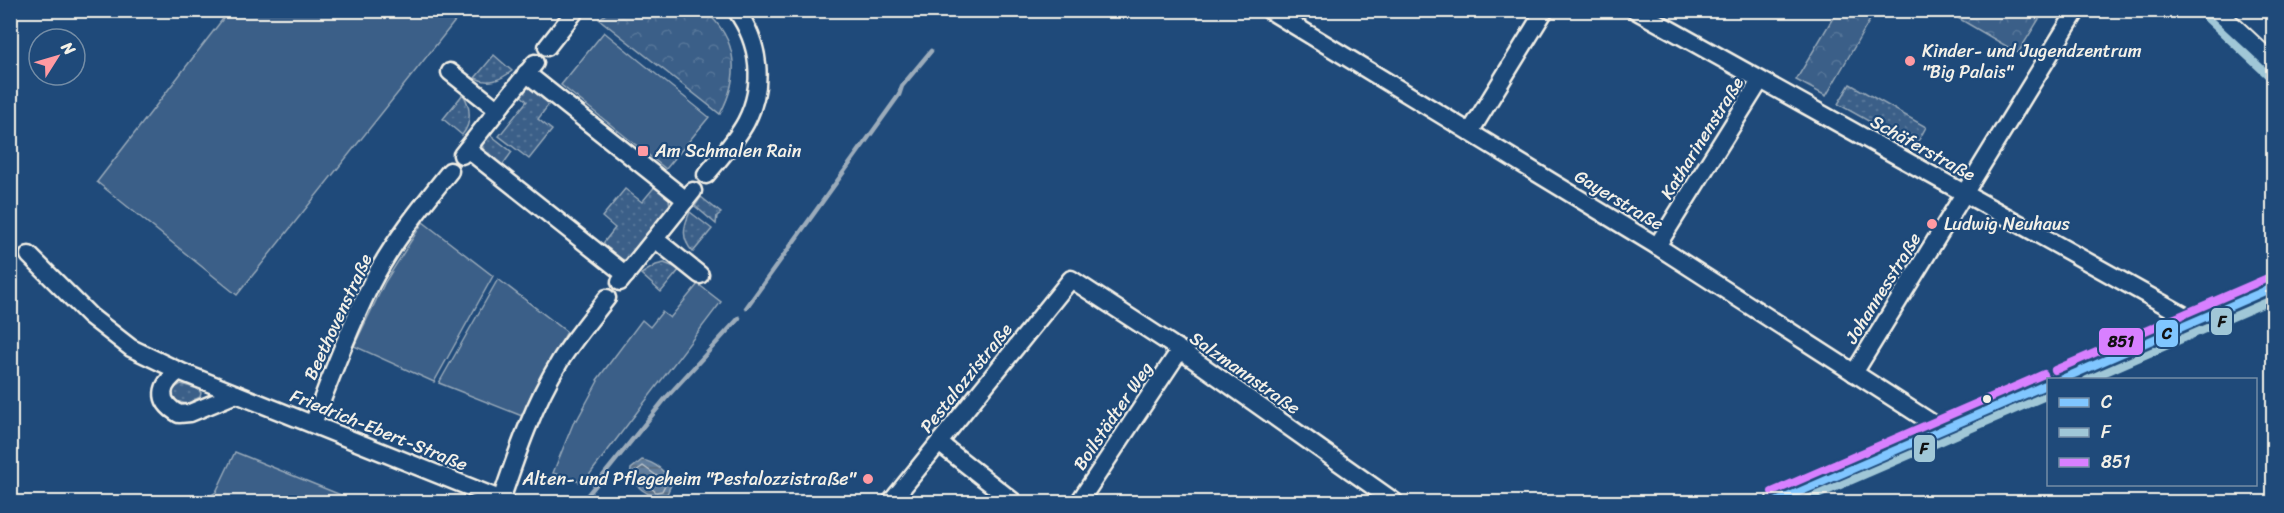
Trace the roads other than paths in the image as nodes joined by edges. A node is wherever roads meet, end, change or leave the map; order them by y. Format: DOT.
graph roads {
  1 [pos="576,10"];
  2 [pos="736,10"];
  3 [pos="1269,10"];
  4 [pos="1545,10"];
  5 [pos="1635,10"];
  6 [pos="2077,10"];
  7 [pos="2214,10"];
  8 [pos="547,47"];
  9 [pos="2274,66"];
  10 [pos="450,72"];
  11 [pos="1760,81"];
  12 [pos="498,110"];
  13 [pos="1470,132"];
  14 [pos="450,171"];
  15 [pos="706,175"];
  16 [pos="1964,193"];
  17 [pos="655,238"];
  18 [pos="1657,246"];
  19 [pos="29,255"];
  20 [pos="700,275"];
  21 [pos="1071,279"];
  22 [pos="2274,288"];
  23 [pos="607,298"];
  24 [pos="2190,323"];
  25 [pos="1180,351"];
  26 [pos="179,371"];
  27 [pos="1854,373"];
  28 [pos="2064,378"];
  29 [pos="2047,385"];
  30 [pos="236,394"];
  31 [pos="313,424"];
  32 [pos="1943,430"];
  33 [pos="939,443"];
  34 [pos="504,501"];
  35 [pos="891,502"];
  36 [pos="1014,502"];
  37 [pos="1079,502"];
  38 [pos="1395,502"];
  39 [pos="1776,502"];
  1 -- 8 [label="street"];
  2 -- 15 [label="street"];
  3 -- 13 [label="street, Gayerstraße"];
  4 -- 13 [label="street"];
  5 -- 11 [label="street, Schäferstraße"];
  6 -- 16 [label="street, Johannesstraße"];
  7 -- 9 [label="street"];
  10 -- 12 [label="street"];
  11 -- 16 [label="street, Schäferstraße"];
  11 -- 18 [label="street, Katharinenstraße"];
  12 -- 17 [label="street"];
  12 -- 17 [label="street"];
  13 -- 18 [label="street, Gayerstraße"];
  14 -- 31 [label="street, Beethovenstraße"];
  16 -- 24 [label="street, Schäferstraße"];
  16 -- 27 [label="street, Johannesstraße"];
  17 -- 20 [label="street"];
  18 -- 27 [label="street, Gayerstraße"];
  19 -- 26 [label="street, Friedrich-Ebert-Straße"];
  21 -- 25 [label="street, Salzmannstraße"];
  21 -- 33 [label="street, Pestalozzistraße"];
  22 -- 24 [label="street"];
  23 -- 34 [label="street"];
  24 -- 28 [label="street"];
  25 -- 37 [label="street, Boilstädter Weg"];
  25 -- 38 [label="street, Salzmannstraße"];
  26 -- 30 [label="street, Friedrich-Ebert-Straße"];
  26 -- 30 [label="street"];
  27 -- 32 [label="street, Gayerstraße"];
  29 -- 32 [label="street"];
  30 -- 31 [label="street, Friedrich-Ebert-Straße"];
  31 -- 34 [label="street, Friedrich-Ebert-Straße"];
  32 -- 39 [label="street"];
  33 -- 35 [label="street, Pestalozzistraße"];
  33 -- 36 [label="street"];
}
